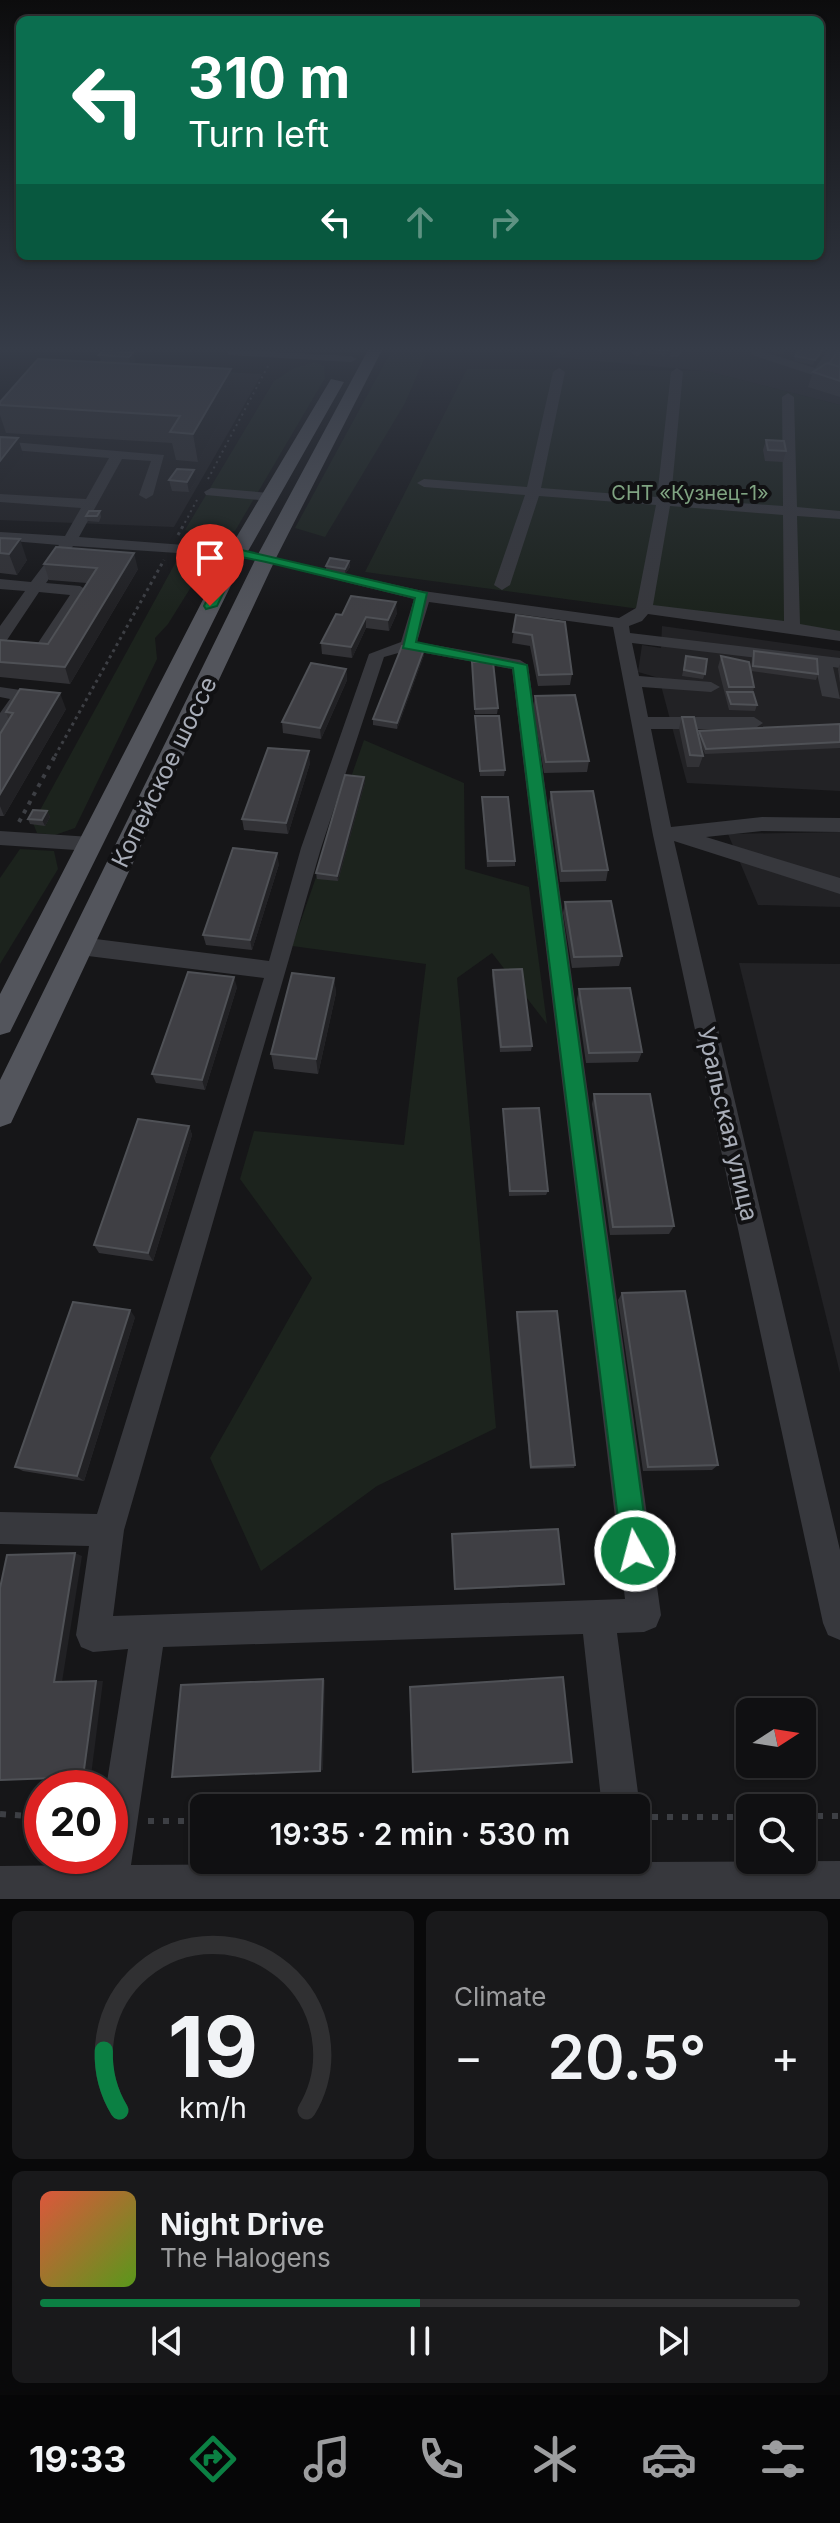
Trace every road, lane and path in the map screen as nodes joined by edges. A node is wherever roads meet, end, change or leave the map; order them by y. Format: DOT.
graph roads {
  1 [pos="233,437"];
  2 [pos="305,437"];
  3 [pos="330,437"];
  4 [pos="545,437"];
  5 [pos="670,437"];
  6 [pos="789,437"];
  7 [pos="0,445"];
  8 [pos="117,456"];
  9 [pos="424,483"];
  10 [pos="207,488"];
  11 [pos="533,493"];
  12 [pos="146,495"];
  13 [pos="270,497"];
  14 [pos="0,498"];
  15 [pos="90,504"];
  16 [pos="663,504"];
  17 [pos="790,511"];
  18 [pos="840,515"];
  19 [pos="0,536"];
  20 [pos="70,540"];
  21 [pos="172,547"];
  22 [pos="237,553"];
  23 [pos="266,558"];
  24 [pos="0,584"];
  25 [pos="502,585"];
  26 [pos="35,587"];
  27 [pos="423,596"];
  28 [pos="644,609"];
  29 [pos="792,627"];
  30 [pos="622,630"];
  31 [pos="840,636"];
  32 [pos="0,638"];
  33 [pos="0,645"];
  34 [pos="408,645"];
  35 [pos="832,662"];
  36 [pos="633,681"];
  37 [pos="711,687"];
  38 [pos="0,692"];
  39 [pos="840,694"];
  40 [pos="642,723"];
  41 [pos="754,723"];
  42 [pos="0,727"];
  43 [pos="840,825"];
  44 [pos="668,835"];
  45 [pos="5,839"];
  46 [pos="91,844"];
  47 [pos="840,886"];
  48 [pos="80,946"];
  49 [pos="277,971"];
  50 [pos="0,1023"];
  51 [pos="0,1113"];
  52 [pos="0,1528"];
  53 [pos="108,1530"];
  54 [pos="598,1616"];
  55 [pos="840,1623"];
  56 [pos="148,1630"];
  57 [pos="128,1770"];
  58 [pos="632,1794"];
  59 [pos="650,1813"];
  60 [pos="0,1814"];
  61 [pos="24,1816"];
  62 [pos="816,1816"];
  63 [pos="840,1816"];
  64 [pos="736,1817"];
  65 [pos="190,1821"];
  66 [pos="128,1822"];
  67 [pos="630,1880"];
  68 [pos="840,1880"];
  69 [pos="0,1885"];
  70 [pos="342,1891"];
  71 [pos="392,1891"];
  72 [pos="109,1892"];
  1 -- 10 [label="path"];
  2 -- 13 [label="main road, Копейское шоссе"];
  3 -- 23 [label="main road, Копейское шоссе"];
  4 -- 11 [label="street"];
  5 -- 16 [label="street"];
  6 -- 17 [label="street"];
  7 -- 8 [label="street"];
  8 -- 12 [label="street"];
  8 -- 15 [label="street"];
  9 -- 11 [label="street"];
  10 -- 13 [label="street"];
  10 -- 21 [label="path"];
  11 -- 16 [label="street"];
  11 -- 25 [label="street"];
  13 -- 22 [label="main road, Копейское шоссе"];
  14 -- 15 [label="street"];
  15 -- 20 [label="street"];
  16 -- 17 [label="street"];
  16 -- 28 [label="street"];
  17 -- 18 [label="street"];
  17 -- 29 [label="street"];
  19 -- 20 [label="street"];
  20 -- 21 [label="street"];
  20 -- 26 [label="street"];
  21 -- 22 [label="street"];
  21 -- 45 [label="path"];
  22 -- 23 [label="main road"];
  22 -- 46 [label="main road, Копейское шоссе"];
  23 -- 27 [label="street"];
  23 -- 48 [label="main road, Копейское шоссе"];
  24 -- 26 [label="street"];
  26 -- 32 [label="street"];
  26 -- 33 [label="street"];
  27 -- 30 [label="street"];
  27 -- 34 [label="street"];
  28 -- 29 [label="street"];
  28 -- 30 [label="street"];
  29 -- 31 [label="street"];
  30 -- 35 [label="street"];
  30 -- 36 [label="street, Уральская улица"];
  34 -- 49 [label="street"];
  34 -- 54 [label="street"];
  35 -- 39 [label="street"];
  36 -- 37 [label="street"];
  36 -- 40 [label="street, Уральская улица"];
  38 -- 42 [label="street"];
  40 -- 41 [label="street"];
  40 -- 44 [label="street, Уральская улица"];
  43 -- 44 [label="street"];
  44 -- 47 [label="street"];
  44 -- 55 [label="street, Уральская улица"];
  45 -- 46 [label="street"];
  46 -- 50 [label="main road, Копейское шоссе"];
  48 -- 49 [label="street"];
  48 -- 51 [label="main road, Копейское шоссе"];
  49 -- 53 [label="street"];
  52 -- 53 [label="street"];
  53 -- 56 [label="street"];
  54 -- 56 [label="street"];
  54 -- 58 [label="street"];
  56 -- 57 [label="street"];
  59 -- 64 [label="path"];
  60 -- 61 [label="path"];
  62 -- 63 [label="path"];
  65 -- 66 [label="path"];
  67 -- 68 [label="street"];
  67 -- 71 [label="street"];
  69 -- 72 [label="street"];
  70 -- 71 [label="street"];
  70 -- 72 [label="street"];
}
